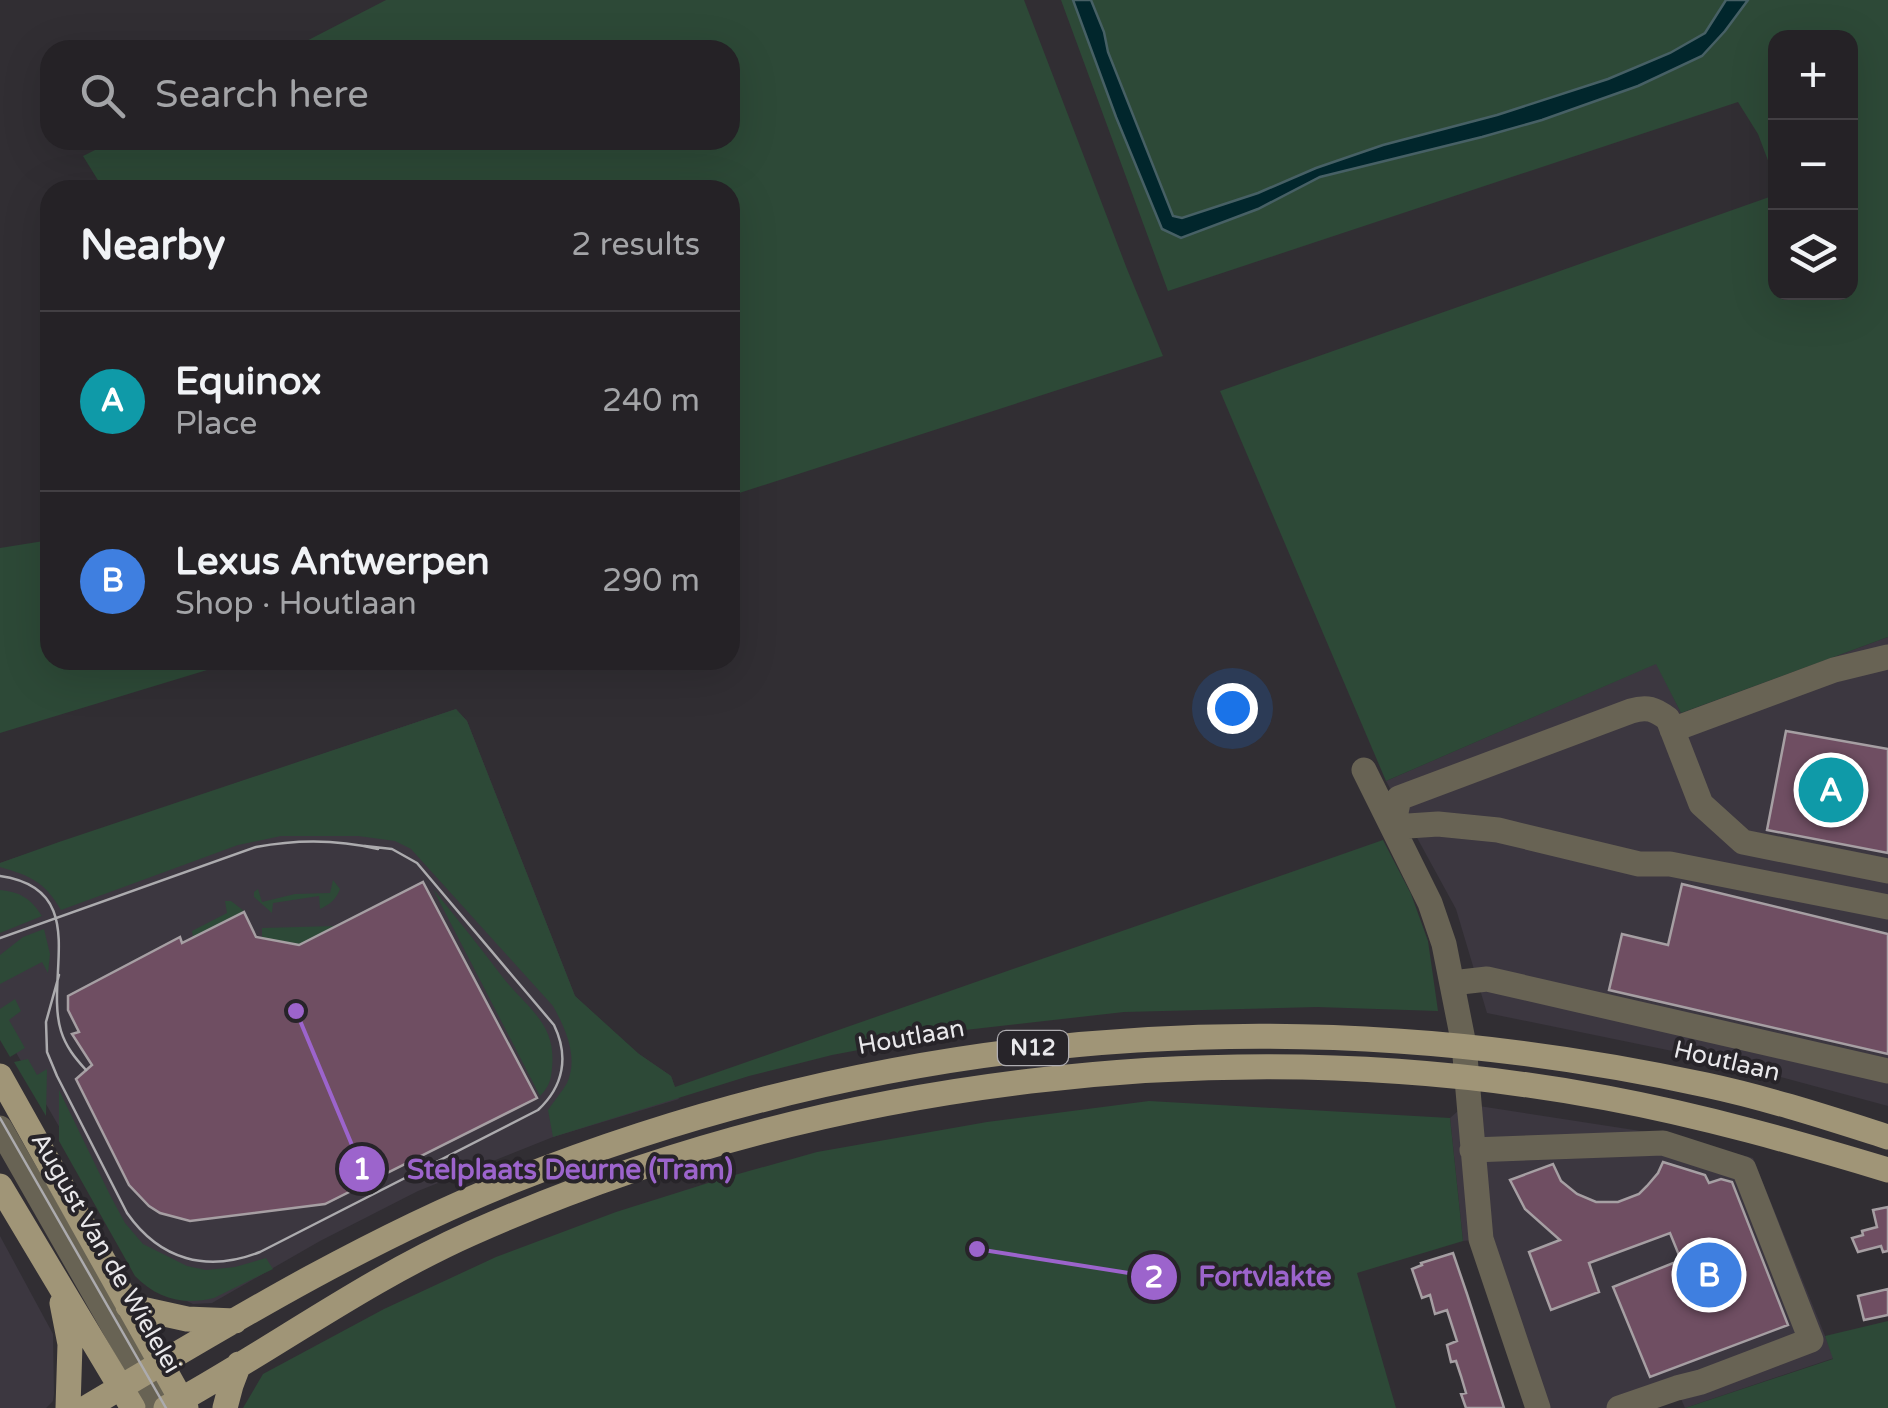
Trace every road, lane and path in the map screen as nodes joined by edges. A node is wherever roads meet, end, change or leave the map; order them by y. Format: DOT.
graph roads {
  1 [pos="1888,657"];
  2 [pos="1672,730"];
  3 [pos="1364,770"];
  4 [pos="1393,827"];
  5 [pos="1888,872"];
  6 [pos="1888,907"];
  7 [pos="1452,983"];
  8 [pos="1464,1046"];
  9 [pos="1888,1071"];
  10 [pos="0,1076"];
  11 [pos="1466,1079"];
  12 [pos="0,1128"];
  13 [pos="1888,1137"];
  14 [pos="1472,1150"];
  15 [pos="1888,1170"];
  16 [pos="0,1186"];
  17 [pos="52,1275"];
  18 [pos="128,1306"];
  19 [pos="236,1321"];
  20 [pos="239,1364"];
  21 [pos="139,1384"];
  22 [pos="174,1406"];
  23 [pos="68,1408"];
  24 [pos="86,1408"];
  25 [pos="225,1408"];
  26 [pos="1538,1408"];
  27 [pos="1619,1408"];
  1 -- 2 [label="street"];
  2 -- 4 [label="street"];
  2 -- 5 [label="street"];
  3 -- 4 [label="street"];
  4 -- 6 [label="street"];
  4 -- 7 [label="street"];
  7 -- 8 [label="street"];
  7 -- 9 [label="street"];
  8 -- 11 [label="street"];
  8 -- 13 [label="main road, Houtlaan / N12"];
  8 -- 19 [label="main road, Houtlaan / N12"];
  10 -- 18 [label="main road, August Van de Wielelei / N12"];
  11 -- 14 [label="street"];
  11 -- 15 [label="main road, N12"];
  11 -- 20 [label="main road, N12"];
  12 -- 21 [label="street, August Van de Wielelei"];
  14 -- 26 [label="street"];
  14 -- 27 [label="street"];
  16 -- 17 [label="main road, N12"];
  17 -- 21 [label="main road, N12"];
  17 -- 23 [label="main road"];
  18 -- 19 [label="main road"];
  18 -- 21 [label="main road, N12"];
  19 -- 21 [label="main road, Houtlaan / N12"];
  20 -- 22 [label="main road, N12"];
  20 -- 25 [label="main road"];
  21 -- 22 [label="main road, N12"];
  21 -- 24 [label="main road, Houtlaan"];
}
